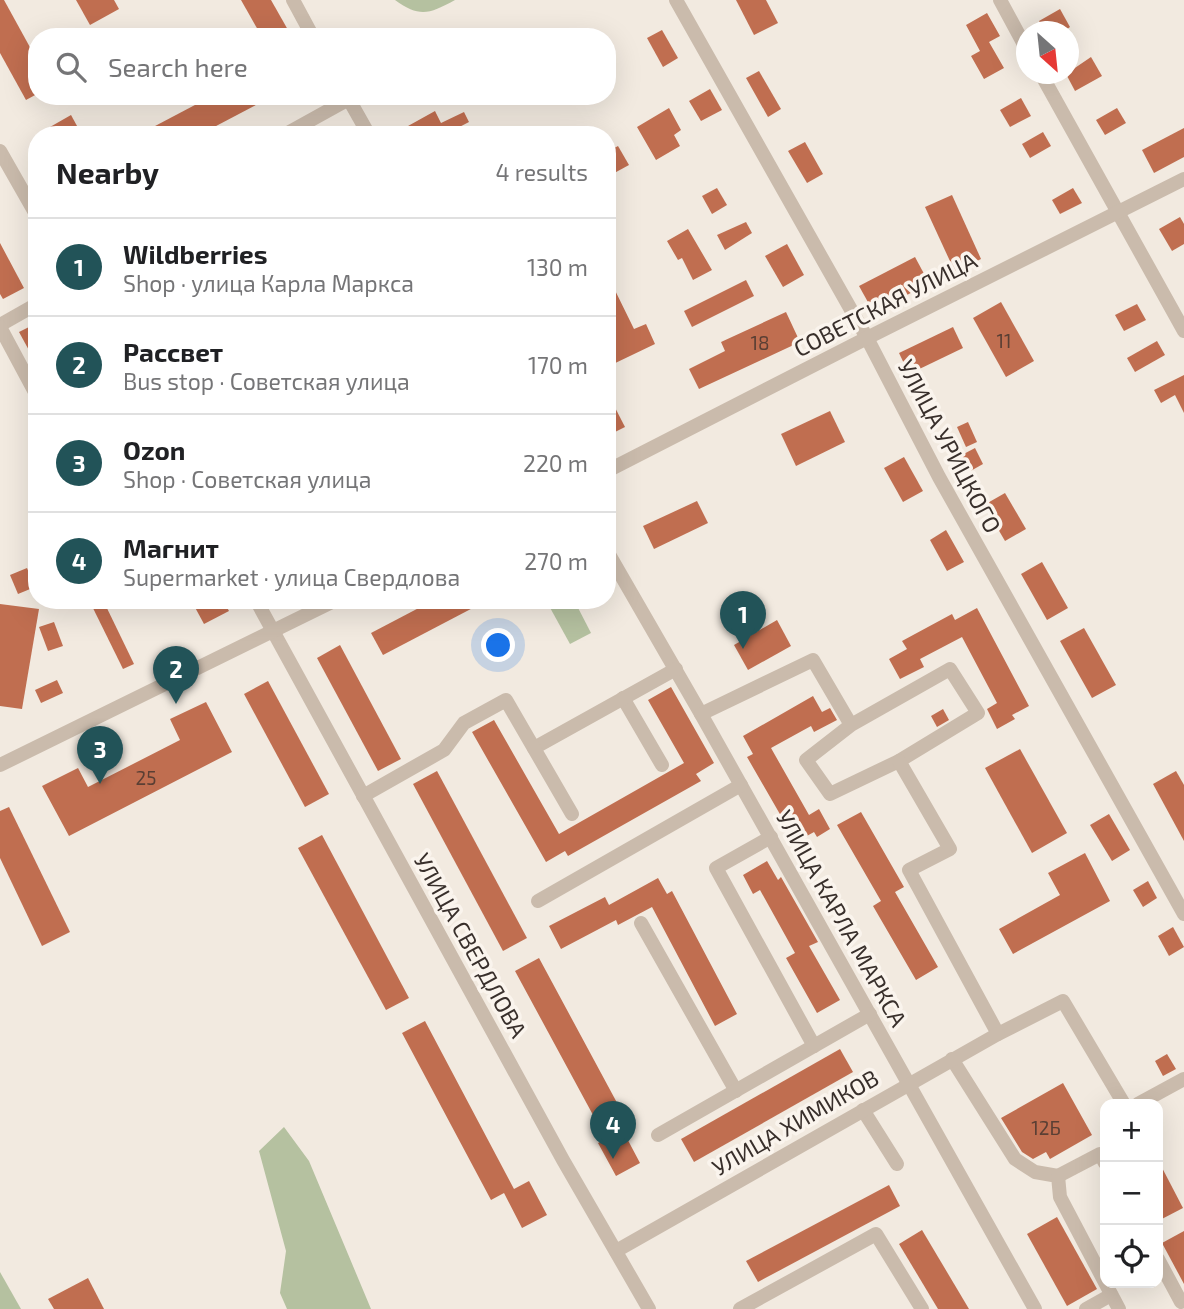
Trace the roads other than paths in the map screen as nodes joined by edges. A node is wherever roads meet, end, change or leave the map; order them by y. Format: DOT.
graph roads {
  1 [pos="293,0"];
  2 [pos="676,0"];
  3 [pos="1000,0"];
  4 [pos="308,28"];
  5 [pos="1016,28"];
  6 [pos="1047,84"];
  7 [pos="336,105"];
  8 [pos="352,105"];
  9 [pos="300,126"];
  10 [pos="364,126"];
  11 [pos="0,151"];
  12 [pos="1184,179"];
  13 [pos="28,200"];
  14 [pos="1118,213"];
  15 [pos="28,309"];
  16 [pos="0,326"];
  17 [pos="1184,331"];
  18 [pos="867,338"];
  19 [pos="28,379"];
  20 [pos="616,466"];
  21 [pos="616,567"];
  22 [pos="261,609"];
  23 [pos="317,609"];
  24 [pos="273,630"];
  25 [pos="676,670"];
  26 [pos="623,698"];
  27 [pos="701,714"];
  28 [pos="851,725"];
  29 [pos="534,748"];
  30 [pos="899,761"];
  31 [pos="0,765"];
  32 [pos="662,765"];
  33 [pos="741,785"];
  34 [pos="363,796"];
  35 [pos="572,814"];
  36 [pos="771,837"];
  37 [pos="538,901"];
  38 [pos="1184,914"];
  39 [pos="641,923"];
  40 [pos="870,1014"];
  41 [pos="998,1034"];
  42 [pos="814,1046"];
  43 [pos="952,1059"];
  44 [pos="1184,1079"];
  45 [pos="909,1084"];
  46 [pos="736,1090"];
  47 [pos="1121,1099"];
  48 [pos="1147,1099"];
  49 [pos="863,1110"];
  50 [pos="658,1135"];
  51 [pos="1104,1162"];
  52 [pos="897,1164"];
  53 [pos="1058,1176"];
  54 [pos="616,1251"];
  55 [pos="1163,1268"];
  56 [pos="1111,1295"];
  57 [pos="1181,1302"];
  58 [pos="649,1309"];
  59 [pos="740,1309"];
  60 [pos="922,1309"];
  61 [pos="1035,1309"];
  62 [pos="1086,1309"];
  63 [pos="1119,1309"];
  1 -- 4 [label="street"];
  2 -- 18 [label="street, УЛИЦА УРИЦКОГО"];
  3 -- 5 [label="street"];
  6 -- 14 [label="street"];
  7 -- 9 [label="street"];
  8 -- 10 [label="street"];
  11 -- 13 [label="street"];
  12 -- 14 [label="street, СОВЕТСКАЯ УЛИЦА"];
  14 -- 17 [label="street"];
  14 -- 18 [label="street, СОВЕТСКАЯ УЛИЦА"];
  15 -- 16 [label="street"];
  16 -- 19 [label="street"];
  18 -- 20 [label="street, СОВЕТСКАЯ УЛИЦА"];
  18 -- 38 [label="street, УЛИЦА УРИЦКОГО"];
  21 -- 25 [label="street, УЛИЦА КАРЛА МАРКСА"];
  22 -- 24 [label="street, УЛИЦА СВЕРДЛОВА"];
  23 -- 24 [label="street"];
  24 -- 31 [label="street"];
  24 -- 34 [label="street, УЛИЦА СВЕРДЛОВА"];
  25 -- 26 [label="street"];
  25 -- 27 [label="street, УЛИЦА КАРЛА МАРКСА"];
  26 -- 29 [label="street"];
  26 -- 32 [label="street"];
  27 -- 28 [label="street"];
  27 -- 33 [label="street, УЛИЦА КАРЛА МАРКСА"];
  28 -- 30 [label="street"];
  28 -- 30 [label="street"];
  29 -- 34 [label="street"];
  29 -- 35 [label="street"];
  30 -- 41 [label="street"];
  33 -- 36 [label="street, УЛИЦА КАРЛА МАРКСА"];
  33 -- 37 [label="street"];
  34 -- 54 [label="street, УЛИЦА СВЕРДЛОВА"];
  36 -- 40 [label="street, УЛИЦА КАРЛА МАРКСА"];
  36 -- 42 [label="street"];
  39 -- 46 [label="street"];
  40 -- 42 [label="street"];
  40 -- 45 [label="street, УЛИЦА КАРЛА МАРКСА"];
  41 -- 43 [label="street, УЛИЦА ХИМИКОВ"];
  41 -- 47 [label="street, УЛИЦА ХИМИКОВ"];
  42 -- 46 [label="street"];
  43 -- 45 [label="street, УЛИЦА ХИМИКОВ"];
  43 -- 53 [label="street"];
  44 -- 48 [label="street"];
  45 -- 49 [label="street, УЛИЦА ХИМИКОВ"];
  45 -- 61 [label="street, УЛИЦА КАРЛА МАРКСА"];
  46 -- 50 [label="street"];
  49 -- 52 [label="street"];
  49 -- 54 [label="street, УЛИЦА ХИМИКОВ"];
  51 -- 53 [label="street"];
  53 -- 56 [label="street"];
  54 -- 58 [label="street, УЛИЦА СВЕРДЛОВА"];
  55 -- 57 [label="street"];
  56 -- 62 [label="street"];
  56 -- 63 [label="street"];
  59 -- 60 [label="street"];
}
